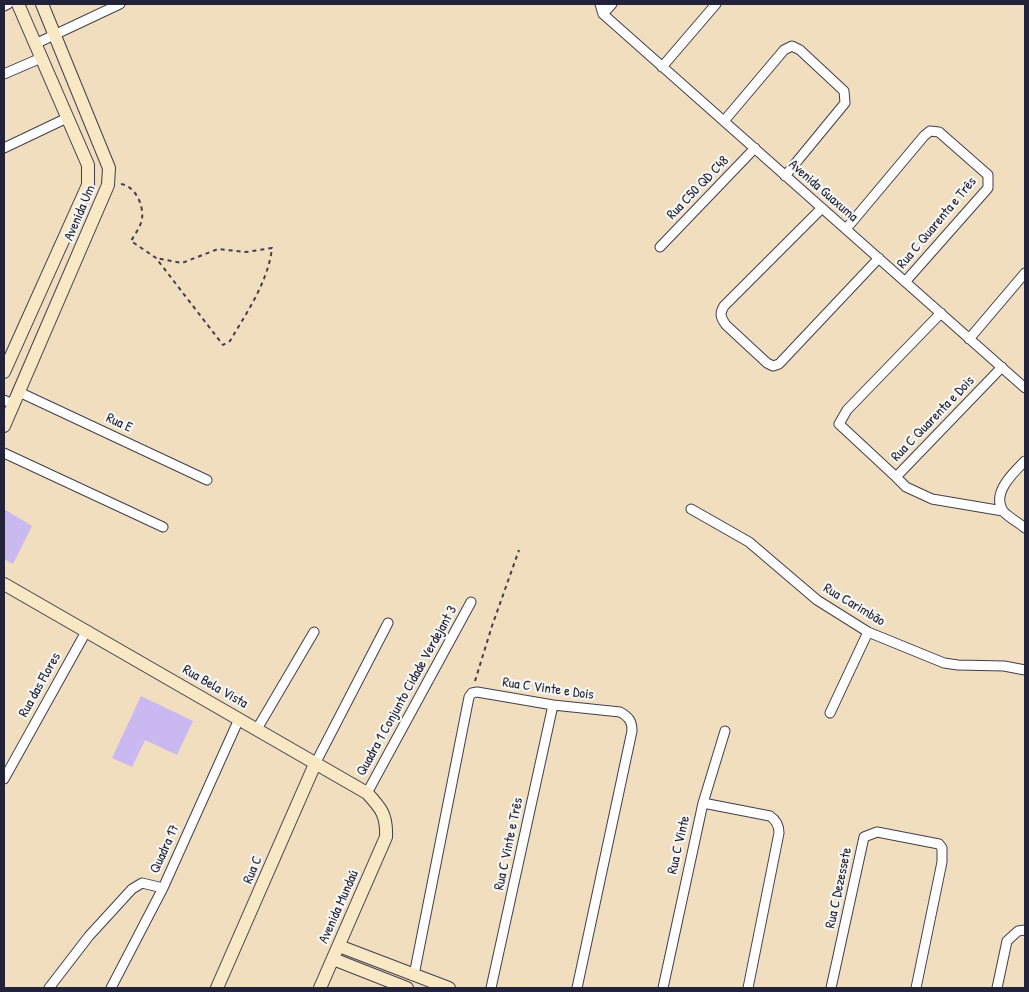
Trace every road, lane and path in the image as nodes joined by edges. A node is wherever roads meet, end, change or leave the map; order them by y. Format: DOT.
graph roads {
  1 [pos="8,4"];
  2 [pos="18,4"];
  3 [pos="42,4"];
  4 [pos="120,4"];
  5 [pos="600,4"];
  6 [pos="612,4"];
  7 [pos="716,4"];
  8 [pos="4,6"];
  9 [pos="603,14"];
  10 [pos="56,34"];
  11 [pos="35,44"];
  12 [pos="41,58"];
  13 [pos="662,67"];
  14 [pos="4,74"];
  15 [pos="67,118"];
  16 [pos="724,121"];
  17 [pos="4,148"];
  18 [pos="755,148"];
  19 [pos="786,176"];
  20 [pos="108,185"];
  21 [pos="822,208"];
  22 [pos="846,229"];
  23 [pos="660,246"];
  24 [pos="156,258"];
  25 [pos="879,258"];
  26 [pos="1025,273"];
  27 [pos="905,282"];
  28 [pos="941,313"];
  29 [pos="970,338"];
  30 [pos="1002,367"];
  31 [pos="4,372"];
  32 [pos="1025,388"];
  33 [pos="19,392"];
  34 [pos="8,402"];
  35 [pos="4,426"];
  36 [pos="4,453"];
  37 [pos="1025,461"];
  38 [pos="896,477"];
  39 [pos="208,480"];
  40 [pos="691,509"];
  41 [pos="1003,511"];
  42 [pos="164,527"];
  43 [pos="1025,528"];
  44 [pos="519,550"];
  45 [pos="5,587"];
  46 [pos="471,602"];
  47 [pos="388,623"];
  48 [pos="87,630"];
  49 [pos="314,632"];
  50 [pos="868,632"];
  51 [pos="1025,670"];
  52 [pos="472,693"];
  53 [pos="553,705"];
  54 [pos="830,713"];
  55 [pos="239,719"];
  56 [pos="257,729"];
  57 [pos="725,731"];
  58 [pos="315,764"];
  59 [pos="4,780"];
  60 [pos="367,793"];
  61 [pos="703,803"];
  62 [pos="386,837"];
  63 [pos="163,888"];
  64 [pos="1025,930"];
  65 [pos="338,946"];
  66 [pos="333,959"];
  67 [pos="414,975"];
  68 [pos="49,988"];
  69 [pos="111,988"];
  70 [pos="217,988"];
  71 [pos="320,988"];
  72 [pos="408,988"];
  73 [pos="450,988"];
  74 [pos="491,988"];
  75 [pos="577,988"];
  76 [pos="663,988"];
  77 [pos="748,988"];
  78 [pos="831,988"];
  79 [pos="916,988"];
  80 [pos="998,988"];
  1 -- 8 [label="street"];
  2 -- 11 [label="street, Avenida Um"];
  3 -- 10 [label="street, Avenida Um"];
  4 -- 10 [label="street"];
  5 -- 9 [label="street"];
  6 -- 9 [label="street"];
  7 -- 13 [label="street"];
  9 -- 13 [label="street, Avenida Guaxuma"];
  10 -- 11 [label="street"];
  10 -- 20 [label="street, Avenida Um"];
  11 -- 12 [label="street, Avenida Um"];
  12 -- 14 [label="street"];
  12 -- 15 [label="street, Avenida Um"];
  13 -- 16 [label="street, Avenida Guaxuma"];
  15 -- 17 [label="street"];
  15 -- 31 [label="street, Avenida Um"];
  16 -- 18 [label="street, Avenida Guaxuma"];
  16 -- 19 [label="street"];
  18 -- 19 [label="street, Avenida Guaxuma"];
  18 -- 23 [label="street, Rua C50 QD C48"];
  19 -- 21 [label="street, Avenida Guaxuma"];
  20 -- 24 [label="path"];
  20 -- 33 [label="street, Avenida Um"];
  21 -- 22 [label="street, Avenida Guaxuma"];
  21 -- 25 [label="street"];
  22 -- 25 [label="street, Avenida Guaxuma"];
  22 -- 27 [label="street, Rua C Quarenta e Três"];
  24 -- 24 [label="path"];
  25 -- 27 [label="street, Avenida Guaxuma"];
  26 -- 29 [label="street"];
  27 -- 28 [label="street, Avenida Guaxuma"];
  28 -- 29 [label="street, Avenida Guaxuma"];
  28 -- 38 [label="street, Rua C Quarenta e Dois"];
  29 -- 30 [label="street, Avenida Guaxuma"];
  30 -- 32 [label="street, Avenida Guaxuma"];
  30 -- 38 [label="street, Rua C Quarenta e Dois"];
  33 -- 34 [label="street, Avenida Um"];
  33 -- 39 [label="street, Rua E"];
  34 -- 35 [label="street, Avenida Um"];
  36 -- 42 [label="street"];
  37 -- 41 [label="street"];
  38 -- 41 [label="street"];
  40 -- 50 [label="street, Rua Carimbão"];
  41 -- 43 [label="street"];
  44 -- 52 [label="path"];
  45 -- 48 [label="street, Rua Bela Vista"];
  46 -- 60 [label="street, Quadra 1 Conjunto Cidade Verdejant 3"];
  47 -- 58 [label="street"];
  48 -- 55 [label="street, Rua Bela Vista"];
  48 -- 59 [label="street, Rua das Flores"];
  49 -- 56 [label="street"];
  50 -- 51 [label="street, Rua Carimbão"];
  50 -- 54 [label="street"];
  52 -- 53 [label="street, Rua C Vinte e Dois"];
  52 -- 67 [label="street"];
  53 -- 74 [label="street, Rua C Vinte e Três"];
  53 -- 75 [label="street, Rua C Vinte e Dois"];
  55 -- 56 [label="street, Rua Bela Vista"];
  55 -- 63 [label="street, Quadra 17"];
  56 -- 58 [label="street, Rua Bela Vista"];
  57 -- 61 [label="street"];
  58 -- 60 [label="street, Rua Bela Vista"];
  58 -- 70 [label="street, Rua C"];
  60 -- 62 [label="street, Rua Bela Vista"];
  61 -- 76 [label="street, Rua C Vinte"];
  61 -- 77 [label="street, Rua C Vinte"];
  62 -- 65 [label="street, Avenida Mundaú"];
  63 -- 68 [label="street"];
  63 -- 69 [label="street, Quadra 17"];
  64 -- 80 [label="street"];
  65 -- 66 [label="street, Avenida Mundaú"];
  65 -- 67 [label="street"];
  66 -- 71 [label="street, Avenida Mundaú"];
  66 -- 72 [label="street"];
  67 -- 73 [label="street"];
  78 -- 79 [label="street, Rua C Dezessete"];
}
